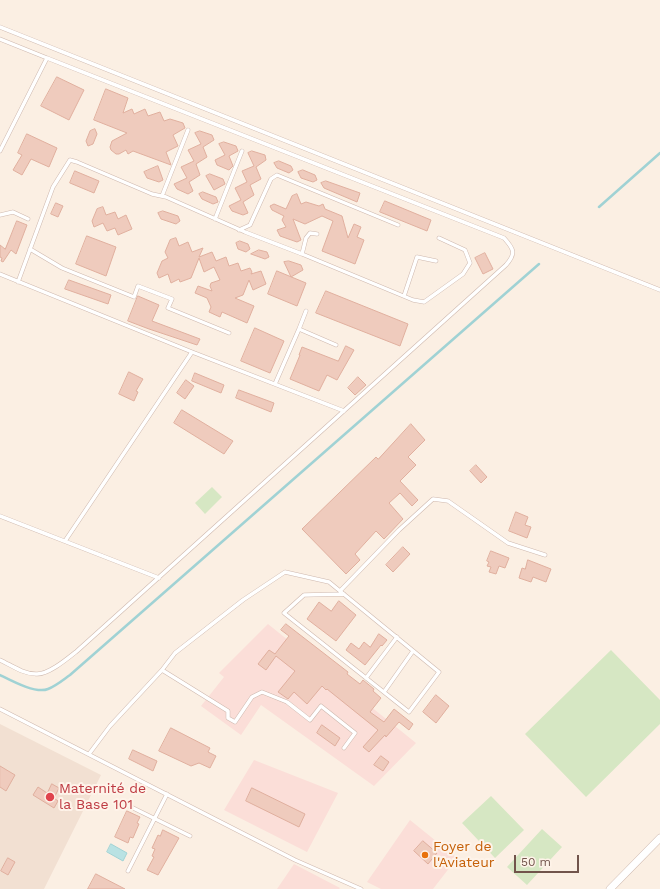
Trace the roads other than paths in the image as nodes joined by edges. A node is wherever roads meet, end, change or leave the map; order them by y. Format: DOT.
graph roads {
  1 [pos="0,27"];
  2 [pos="0,39"];
  3 [pos="47,58"];
  4 [pos="188,130"];
  5 [pos="0,151"];
  6 [pos="242,151"];
  7 [pos="162,196"];
  8 [pos="0,215"];
  9 [pos="28,219"];
  10 [pos="215,219"];
  11 [pos="398,225"];
  12 [pos="239,230"];
  13 [pos="317,234"];
  14 [pos="439,238"];
  15 [pos="30,249"];
  16 [pos="302,254"];
  17 [pos="436,261"];
  18 [pos="0,274"];
  19 [pos="18,282"];
  20 [pos="660,290"];
  21 [pos="404,296"];
  22 [pos="306,311"];
  23 [pos="299,329"];
  24 [pos="229,332"];
  25 [pos="336,345"];
  26 [pos="192,352"];
  27 [pos="275,384"];
  28 [pos="344,411"];
  29 [pos="0,516"];
  30 [pos="65,542"];
  31 [pos="546,556"];
  32 [pos="159,578"];
  33 [pos="340,591"];
  34 [pos="344,594"];
  35 [pos="397,637"];
  36 [pos="413,651"];
  37 [pos="0,660"];
  38 [pos="162,670"];
  39 [pos="366,678"];
  40 [pos="384,692"];
  41 [pos="0,709"];
  42 [pos="344,748"];
  43 [pos="89,754"];
  44 [pos="166,794"];
  45 [pos="127,805"];
  46 [pos="154,818"];
  47 [pos="190,836"];
  48 [pos="660,838"];
  49 [pos="128,871"];
  50 [pos="361,889"];
  51 [pos="610,889"];
  1 -- 20 [label="lane"];
  2 -- 3 [label="lane"];
  3 -- 5 [label="lane"];
  3 -- 28 [label="lane"];
  4 -- 7 [label="lane"];
  6 -- 10 [label="lane"];
  7 -- 10 [label="lane"];
  7 -- 15 [label="lane"];
  8 -- 9 [label="lane"];
  10 -- 12 [label="lane"];
  11 -- 12 [label="lane"];
  12 -- 16 [label="lane"];
  13 -- 16 [label="lane"];
  14 -- 21 [label="lane"];
  15 -- 19 [label="lane"];
  15 -- 24 [label="lane"];
  16 -- 21 [label="lane"];
  17 -- 21 [label="lane"];
  18 -- 19 [label="lane"];
  19 -- 26 [label="lane"];
  22 -- 23 [label="lane"];
  23 -- 25 [label="lane"];
  23 -- 27 [label="lane"];
  26 -- 27 [label="lane"];
  26 -- 30 [label="lane"];
  27 -- 28 [label="lane"];
  28 -- 32 [label="lane"];
  29 -- 30 [label="lane"];
  30 -- 32 [label="lane"];
  31 -- 33 [label="lane"];
  32 -- 37 [label="lane"];
  33 -- 34 [label="lane"];
  33 -- 38 [label="lane"];
  34 -- 35 [label="lane"];
  34 -- 39 [label="lane"];
  35 -- 36 [label="lane"];
  35 -- 39 [label="lane"];
  36 -- 40 [label="lane"];
  36 -- 40 [label="lane"];
  38 -- 42 [label="lane"];
  38 -- 43 [label="lane"];
  39 -- 40 [label="lane"];
  41 -- 43 [label="lane"];
  43 -- 44 [label="lane"];
  44 -- 46 [label="lane"];
  44 -- 50 [label="lane"];
  45 -- 46 [label="lane"];
  46 -- 47 [label="lane"];
  46 -- 49 [label="lane"];
  48 -- 51 [label="street"];
}
